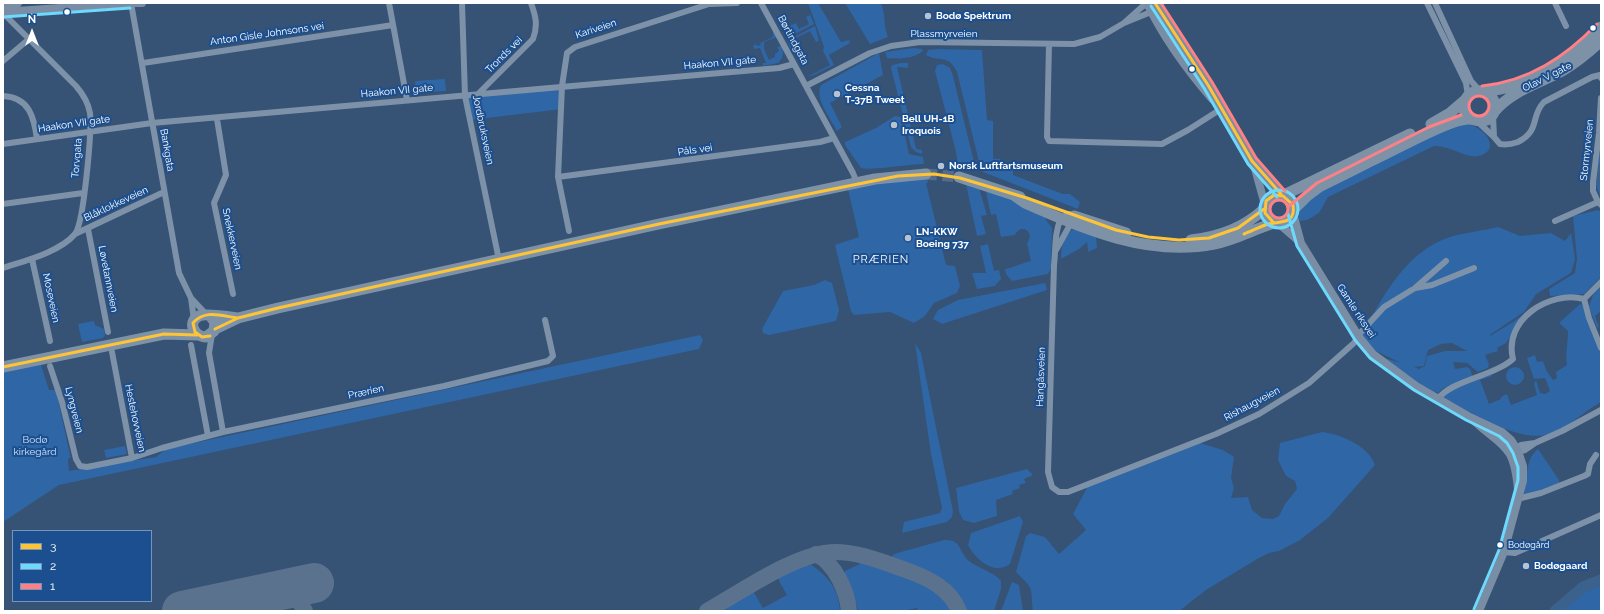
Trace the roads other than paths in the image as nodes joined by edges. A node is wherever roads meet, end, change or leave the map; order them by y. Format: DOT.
graph roads {
  1 [pos="18,3"];
  2 [pos="132,3"];
  3 [pos="142,3"];
  4 [pos="388,3"];
  5 [pos="462,3"];
  6 [pos="531,3"];
  7 [pos="708,3"];
  8 [pos="737,3"];
  9 [pos="761,3"];
  10 [pos="1147,3"];
  11 [pos="1427,3"];
  12 [pos="1435,3"];
  13 [pos="1555,3"];
  14 [pos="3,4"];
  15 [pos="1154,6"];
  16 [pos="3,12"];
  17 [pos="1124,23"];
  18 [pos="393,26"];
  19 [pos="1566,26"];
  20 [pos="1601,27"];
  21 [pos="29,39"];
  22 [pos="1601,41"];
  23 [pos="1049,44"];
  24 [pos="3,61"];
  25 [pos="143,63"];
  26 [pos="794,64"];
  27 [pos="1601,78"];
  28 [pos="562,86"];
  29 [pos="806,86"];
  30 [pos="1481,91"];
  31 [pos="478,94"];
  32 [pos="3,96"];
  33 [pos="465,96"];
  34 [pos="1466,98"];
  35 [pos="1601,98"];
  36 [pos="407,100"];
  37 [pos="1221,109"];
  38 [pos="1493,113"];
  39 [pos="217,119"];
  40 [pos="1474,120"];
  41 [pos="152,123"];
  42 [pos="90,131"];
  43 [pos="1494,136"];
  44 [pos="834,138"];
  45 [pos="37,139"];
  46 [pos="3,144"];
  47 [pos="1252,161"];
  48 [pos="926,174"];
  49 [pos="558,177"];
  50 [pos="959,177"];
  51 [pos="856,183"];
  52 [pos="164,192"];
  53 [pos="83,193"];
  54 [pos="1283,195"];
  55 [pos="1599,203"];
  56 [pos="3,204"];
  57 [pos="1265,207"];
  58 [pos="1293,212"];
  59 [pos="1067,218"];
  60 [pos="1555,221"];
  61 [pos="1276,223"];
  62 [pos="88,229"];
  63 [pos="569,231"];
  64 [pos="75,234"];
  65 [pos="1301,243"];
  66 [pos="1056,250"];
  67 [pos="32,259"];
  68 [pos="500,260"];
  69 [pos="1446,261"];
  70 [pos="3,268"];
  71 [pos="1474,268"];
  72 [pos="1601,282"];
  73 [pos="1415,288"];
  74 [pos="233,294"];
  75 [pos="191,298"];
  76 [pos="1584,299"];
  77 [pos="208,315"];
  78 [pos="238,318"];
  79 [pos="545,320"];
  80 [pos="194,321"];
  81 [pos="108,332"];
  82 [pos="213,332"];
  83 [pos="164,334"];
  84 [pos="199,336"];
  85 [pos="1360,337"];
  86 [pos="50,341"];
  87 [pos="191,345"];
  88 [pos="1601,348"];
  89 [pos="112,352"];
  90 [pos="210,353"];
  91 [pos="50,366"];
  92 [pos="3,367"];
  93 [pos="1438,399"];
  94 [pos="1601,410"];
  95 [pos="1468,416"];
  96 [pos="223,432"];
  97 [pos="208,436"];
  98 [pos="1518,450"];
  99 [pos="1510,454"];
  100 [pos="1596,455"];
  101 [pos="132,458"];
  102 [pos="1068,492"];
  103 [pos="1517,496"];
  104 [pos="1601,515"];
  105 [pos="1504,552"];
  106 [pos="1479,611"];
  1 -- 14 [label="street"];
  2 -- 3 [label="street"];
  2 -- 16 [label="street"];
  2 -- 25 [label="street, Bankgata"];
  4 -- 18 [label="street"];
  5 -- 33 [label="street, Jordbruksveien"];
  6 -- 31 [label="street, Tronds vei"];
  7 -- 8 [label="street, Kariveien"];
  7 -- 28 [label="street, Kariveien"];
  9 -- 26 [label="street, Børtindgata"];
  10 -- 15 [label="street"];
  10 -- 17 [label="street, Plassmyrveien"];
  11 -- 34 [label="street"];
  12 -- 30 [label="street"];
  13 -- 19 [label="street"];
  15 -- 17 [label="street, Plassmyrveien"];
  15 -- 37 [label="street"];
  16 -- 21 [label="street, Torvgata"];
  17 -- 23 [label="street, Plassmyrveien"];
  18 -- 25 [label="street, Anton Gisle Johnsons vei"];
  18 -- 36 [label="street"];
  20 -- 30 [label="highway, Olav V gate"];
  21 -- 24 [label="street"];
  21 -- 42 [label="street, Torvgata"];
  22 -- 38 [label="highway, Olav V gate"];
  23 -- 29 [label="street, Plassmyrveien"];
  23 -- 37 [label="street"];
  25 -- 41 [label="street, Bankgata"];
  26 -- 28 [label="street, Haakon VII gate"];
  26 -- 29 [label="street, Børtindgata"];
  27 -- 43 [label="street"];
  28 -- 31 [label="street, Haakon VII gate"];
  28 -- 49 [label="street, Kariveien"];
  29 -- 44 [label="street"];
  30 -- 34 [label="highway, Olav V gate"];
  30 -- 38 [label="highway"];
  31 -- 33 [label="street, Haakon VII gate"];
  32 -- 45 [label="street"];
  33 -- 36 [label="street, Haakon VII gate"];
  33 -- 68 [label="street, Jordbruksveien"];
  34 -- 40 [label="highway"];
  34 -- 54 [label="highway, Olav V gate"];
  35 -- 55 [label="street, Stormyrveien"];
  36 -- 39 [label="street, Haakon VII gate"];
  37 -- 47 [label="street"];
  38 -- 40 [label="highway, Olav V gate"];
  38 -- 43 [label="street"];
  39 -- 41 [label="street, Haakon VII gate"];
  39 -- 74 [label="street, Snekkerveien"];
  40 -- 43 [label="street"];
  40 -- 58 [label="highway, Olav V gate"];
  41 -- 42 [label="street, Haakon VII gate"];
  41 -- 52 [label="street, Bankgata"];
  42 -- 45 [label="street, Haakon VII gate"];
  42 -- 53 [label="street, Torvgata"];
  44 -- 49 [label="street, Påls vei"];
  44 -- 51 [label="street"];
  45 -- 46 [label="street, Haakon VII gate"];
  47 -- 54 [label="street"];
  47 -- 57 [label="street"];
  48 -- 51 [label="highway"];
  49 -- 63 [label="street, Kariveien"];
  50 -- 59 [label="highway, Olav V gate"];
  51 -- 68 [label="highway"];
  52 -- 62 [label="street, Blåklokkeveien"];
  52 -- 75 [label="street, Bankgata"];
  53 -- 56 [label="street"];
  53 -- 64 [label="street, Torvgata"];
  54 -- 57 [label="highway, Olav V gate"];
  54 -- 58 [label="highway"];
  55 -- 60 [label="street, Stormyrveien"];
  57 -- 59 [label="highway, Olav V gate"];
  57 -- 61 [label="highway"];
  58 -- 61 [label="highway, Olav V gate"];
  58 -- 65 [label="street, Gamle riksvei"];
  59 -- 61 [label="highway, Olav V gate"];
  59 -- 66 [label="street"];
  59 -- 66 [label="street"];
  61 -- 65 [label="street, Gamle riksvei"];
  62 -- 64 [label="street, Blåklokkeveien"];
  62 -- 81 [label="street, Løvetannveien"];
  64 -- 67 [label="street"];
  65 -- 85 [label="street, Gamle riksvei"];
  66 -- 102 [label="street, Hangåsveien"];
  67 -- 70 [label="street"];
  67 -- 86 [label="street, Moseveien"];
  68 -- 78 [label="highway"];
  69 -- 73 [label="street, Rishaugveien"];
  71 -- 73 [label="street, Rishaugveien"];
  72 -- 76 [label="street"];
  73 -- 85 [label="street, Rishaugveien"];
  75 -- 77 [label="street, Bankgata"];
  75 -- 80 [label="street, Bankgata"];
  76 -- 88 [label="street"];
  76 -- 93 [label="street"];
  77 -- 78 [label="highway"];
  77 -- 80 [label="highway"];
  77 -- 82 [label="highway"];
  78 -- 82 [label="highway"];
  79 -- 96 [label="street, Prærien"];
  80 -- 83 [label="highway"];
  80 -- 84 [label="highway"];
  82 -- 84 [label="highway"];
  82 -- 90 [label="street"];
  83 -- 84 [label="highway"];
  83 -- 92 [label="highway"];
  84 -- 90 [label="street"];
  85 -- 93 [label="street, Gamle riksvei"];
  85 -- 102 [label="street, Rishaugveien"];
  87 -- 97 [label="street"];
  89 -- 101 [label="street, Hestehovveien"];
  90 -- 96 [label="street"];
  91 -- 101 [label="street, Lyngveien"];
  93 -- 95 [label="street, Gamle riksvei"];
  94 -- 98 [label="street"];
  95 -- 98 [label="street, Gamle riksvei"];
  95 -- 99 [label="street, Gamle riksvei"];
  96 -- 97 [label="street, Hestehovveien"];
  97 -- 101 [label="street, Hestehovveien"];
  98 -- 99 [label="street"];
  98 -- 103 [label="street"];
  99 -- 103 [label="street"];
  100 -- 103 [label="street"];
  103 -- 105 [label="street"];
  104 -- 105 [label="street"];
  105 -- 106 [label="street"];
}
